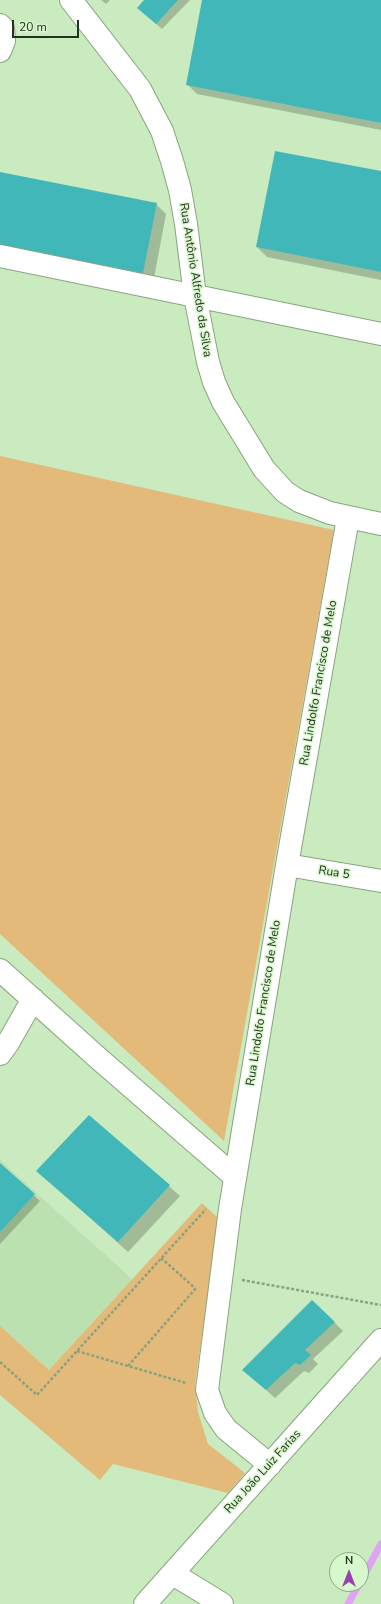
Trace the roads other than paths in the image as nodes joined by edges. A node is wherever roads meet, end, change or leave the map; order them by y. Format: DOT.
graph roads {
  1 [pos="71,0"];
  2 [pos="0,25"];
  3 [pos="0,51"];
  4 [pos="0,256"];
  5 [pos="195,296"];
  6 [pos="381,334"];
  7 [pos="348,518"];
  8 [pos="381,524"];
  9 [pos="287,865"];
  10 [pos="381,881"];
  11 [pos="0,970"];
  12 [pos="33,999"];
  13 [pos="0,1054"];
  14 [pos="235,1177"];
  15 [pos="381,1340"];
  16 [pos="270,1465"];
  17 [pos="173,1574"];
  18 [pos="145,1604"];
  19 [pos="222,1604"];
  1 -- 5 [label="street, Rua Antônio Alfredo da Silva"];
  2 -- 3 [label="street"];
  4 -- 5 [label="street"];
  5 -- 6 [label="street"];
  5 -- 7 [label="street, Rua Antônio Alfredo da Silva"];
  7 -- 8 [label="street, Rua Antônio Alfredo da Silva"];
  7 -- 9 [label="street, Rua Lindolfo Francisco de Melo"];
  9 -- 10 [label="street, Rua 5"];
  9 -- 14 [label="street, Rua Lindolfo Francisco de Melo"];
  11 -- 12 [label="street"];
  12 -- 13 [label="street"];
  12 -- 14 [label="street"];
  14 -- 16 [label="street, Rua Lindolfo Francisco de Melo"];
  15 -- 16 [label="street, Rua João Luiz Farias"];
  16 -- 17 [label="street, Rua João Luiz Farias"];
  17 -- 18 [label="street, Rua João Luiz Farias"];
  17 -- 19 [label="street"];
}
